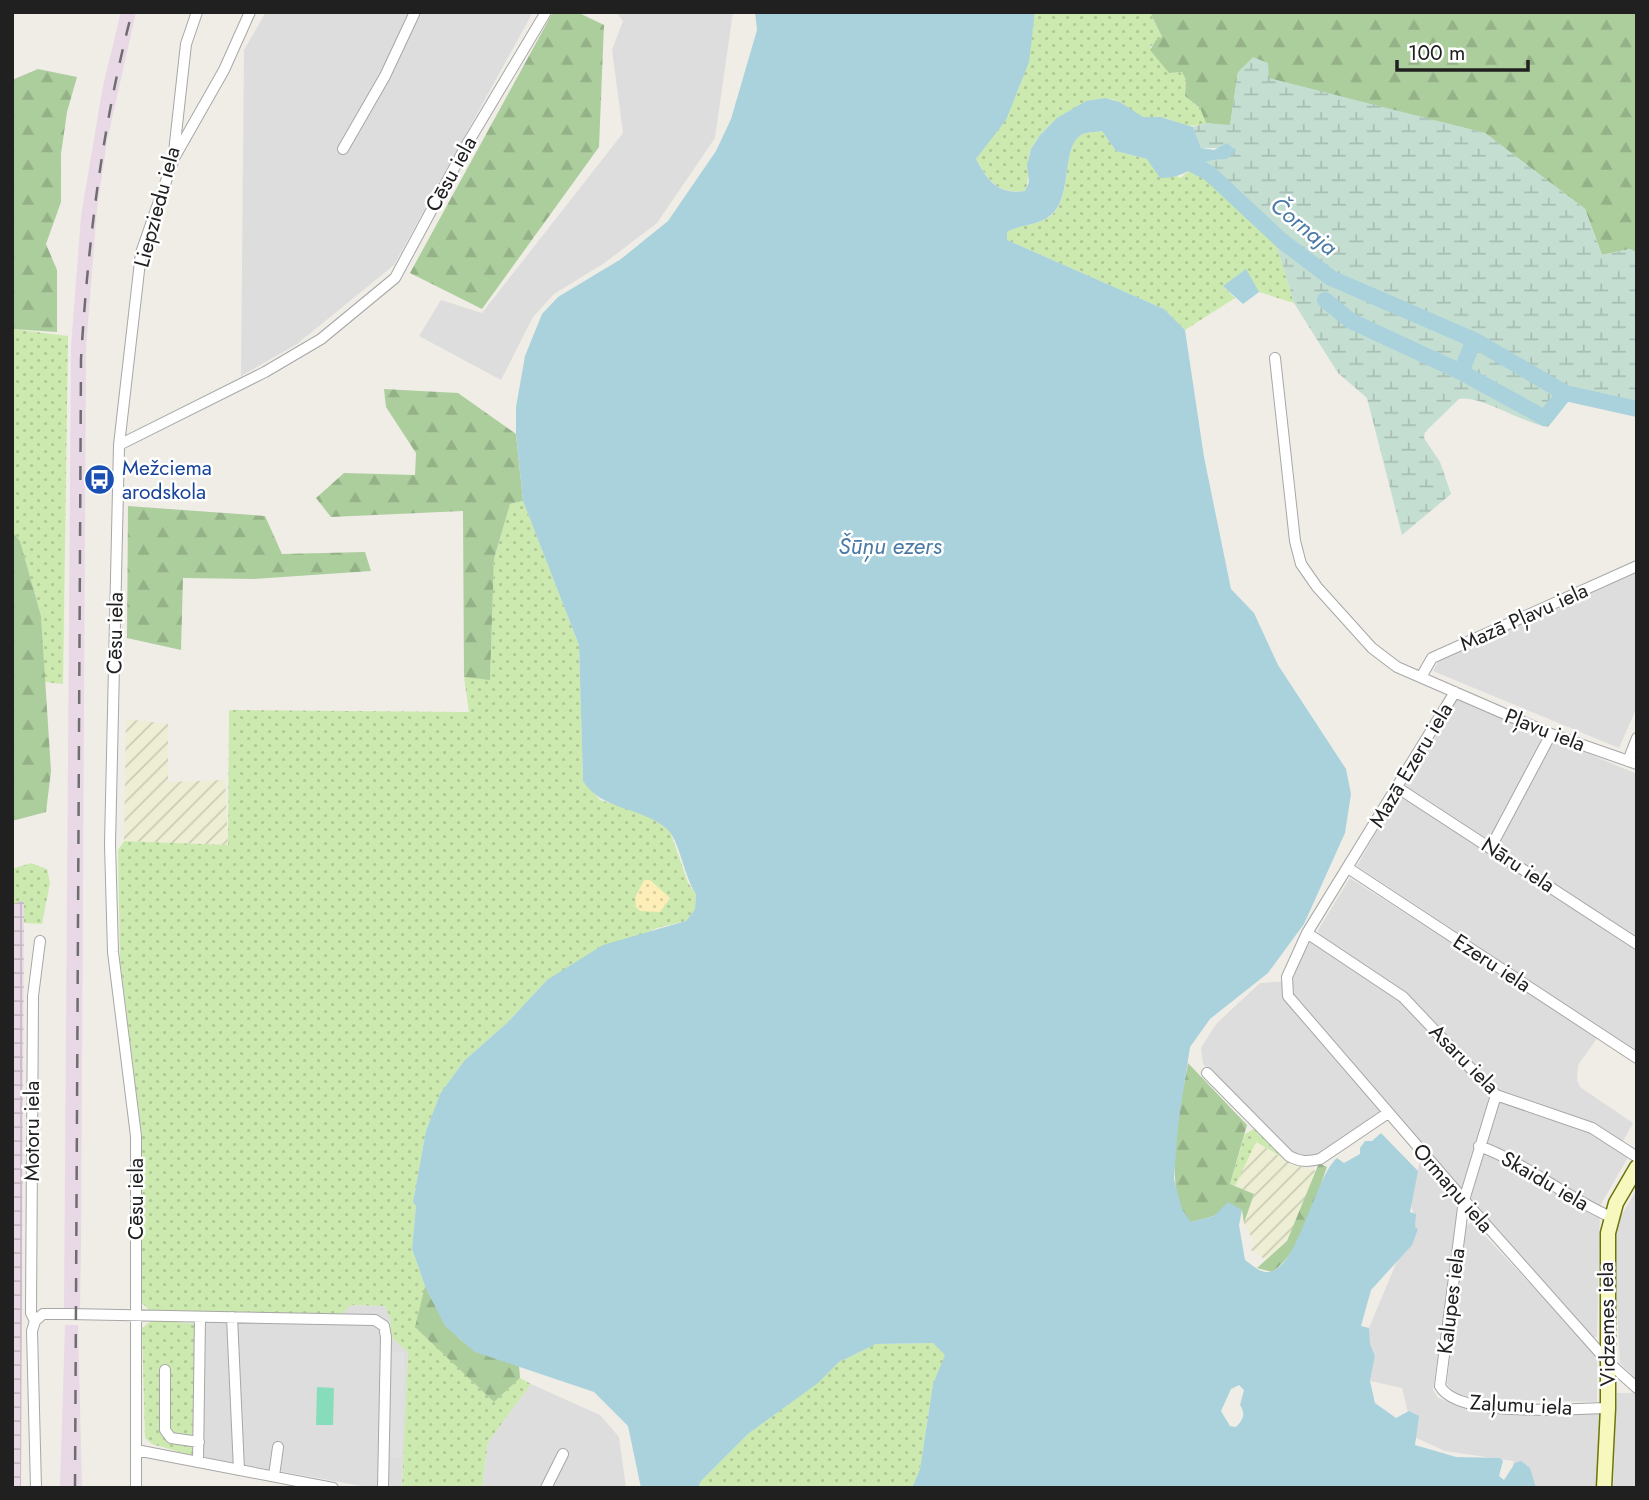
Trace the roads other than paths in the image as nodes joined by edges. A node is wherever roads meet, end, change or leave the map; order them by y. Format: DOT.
graph roads {
  1 [pos="197,12"];
  2 [pos="250,12"];
  3 [pos="415,12"];
  4 [pos="546,12"];
  5 [pos="343,149"];
  6 [pos="173,161"];
  7 [pos="1275,358"];
  8 [pos="119,445"];
  9 [pos="1637,566"];
  10 [pos="1421,677"];
  11 [pos="1455,692"];
  12 [pos="1551,734"];
  13 [pos="1637,738"];
  14 [pos="1632,763"];
  15 [pos="1398,789"];
  16 [pos="1491,847"];
  17 [pos="1348,868"];
  18 [pos="1307,933"];
  19 [pos="40,941"];
  20 [pos="1637,944"];
  21 [pos="1287,977"];
  22 [pos="1637,1058"];
  23 [pos="1207,1073"];
  24 [pos="1496,1096"];
  25 [pos="1388,1113"];
  26 [pos="1479,1146"];
  27 [pos="1637,1157"];
  28 [pos="1637,1167"];
  29 [pos="1464,1200"];
  30 [pos="1611,1217"];
  31 [pos="135,1315"];
  32 [pos="200,1317"];
  33 [pos="232,1317"];
  34 [pos="35,1321"];
  35 [pos="1608,1362"];
  36 [pos="165,1370"];
  37 [pos="1440,1386"];
  38 [pos="1637,1388"];
  39 [pos="1608,1408"];
  40 [pos="199,1442"];
  41 [pos="278,1447"];
  42 [pos="136,1450"];
  43 [pos="563,1454"];
  44 [pos="198,1462"];
  45 [pos="239,1470"];
  46 [pos="274,1476"];
  47 [pos="36,1488"];
  48 [pos="136,1488"];
  49 [pos="333,1488"];
  50 [pos="383,1488"];
  51 [pos="546,1488"];
  52 [pos="1604,1488"];
  1 -- 6 [label="street, Liepziedu iela"];
  2 -- 6 [label="street"];
  3 -- 5 [label="street"];
  4 -- 8 [label="street, Cēsu iela"];
  6 -- 8 [label="street, Liepziedu iela"];
  7 -- 10 [label="street, Mazā Ezeru iela"];
  8 -- 31 [label="street, Cēsu iela"];
  9 -- 10 [label="street, Mazā Pļavu iela"];
  10 -- 11 [label="street, Mazā Ezeru iela"];
  11 -- 12 [label="street, Pļavu iela"];
  11 -- 15 [label="street, Mazā Ezeru iela"];
  12 -- 14 [label="street, Pļavu iela"];
  12 -- 16 [label="street"];
  13 -- 14 [label="street"];
  15 -- 16 [label="street, Nāru iela"];
  15 -- 17 [label="street, Mazā Ezeru iela"];
  16 -- 20 [label="street, Nāru iela"];
  17 -- 18 [label="street, Mazā Ezeru iela"];
  17 -- 22 [label="street, Ezeru iela"];
  18 -- 21 [label="street, Mazā Ezeru iela"];
  18 -- 24 [label="street, Asaru iela"];
  19 -- 34 [label="street, Motoru iela"];
  21 -- 25 [label="street, Ormaņu iela"];
  23 -- 25 [label="street"];
  24 -- 26 [label="street, Kalupes iela"];
  24 -- 27 [label="street, Asaru iela"];
  25 -- 29 [label="street, Ormaņu iela"];
  26 -- 29 [label="street, Kalupes iela"];
  26 -- 30 [label="street, Skaidu iela"];
  28 -- 30 [label="street, Vidzemes iela"];
  29 -- 35 [label="street, Ormaņu iela"];
  29 -- 37 [label="street, Kalupes iela"];
  30 -- 35 [label="street, Vidzemes iela"];
  31 -- 32 [label="street"];
  31 -- 34 [label="street"];
  31 -- 42 [label="street, Cēsu iela"];
  32 -- 33 [label="street"];
  32 -- 40 [label="street"];
  33 -- 45 [label="street"];
  33 -- 50 [label="street"];
  34 -- 47 [label="street, Motoru iela"];
  35 -- 38 [label="street, Ormaņu iela"];
  35 -- 39 [label="street, Vidzemes iela"];
  36 -- 40 [label="street"];
  37 -- 39 [label="street, Zaļumu iela"];
  39 -- 52 [label="street, Vidzemes iela"];
  40 -- 44 [label="street"];
  41 -- 46 [label="street"];
  42 -- 44 [label="street"];
  42 -- 48 [label="street, Cēsu iela"];
  43 -- 51 [label="street"];
  44 -- 45 [label="street"];
  45 -- 46 [label="street"];
  46 -- 49 [label="street"];
}
